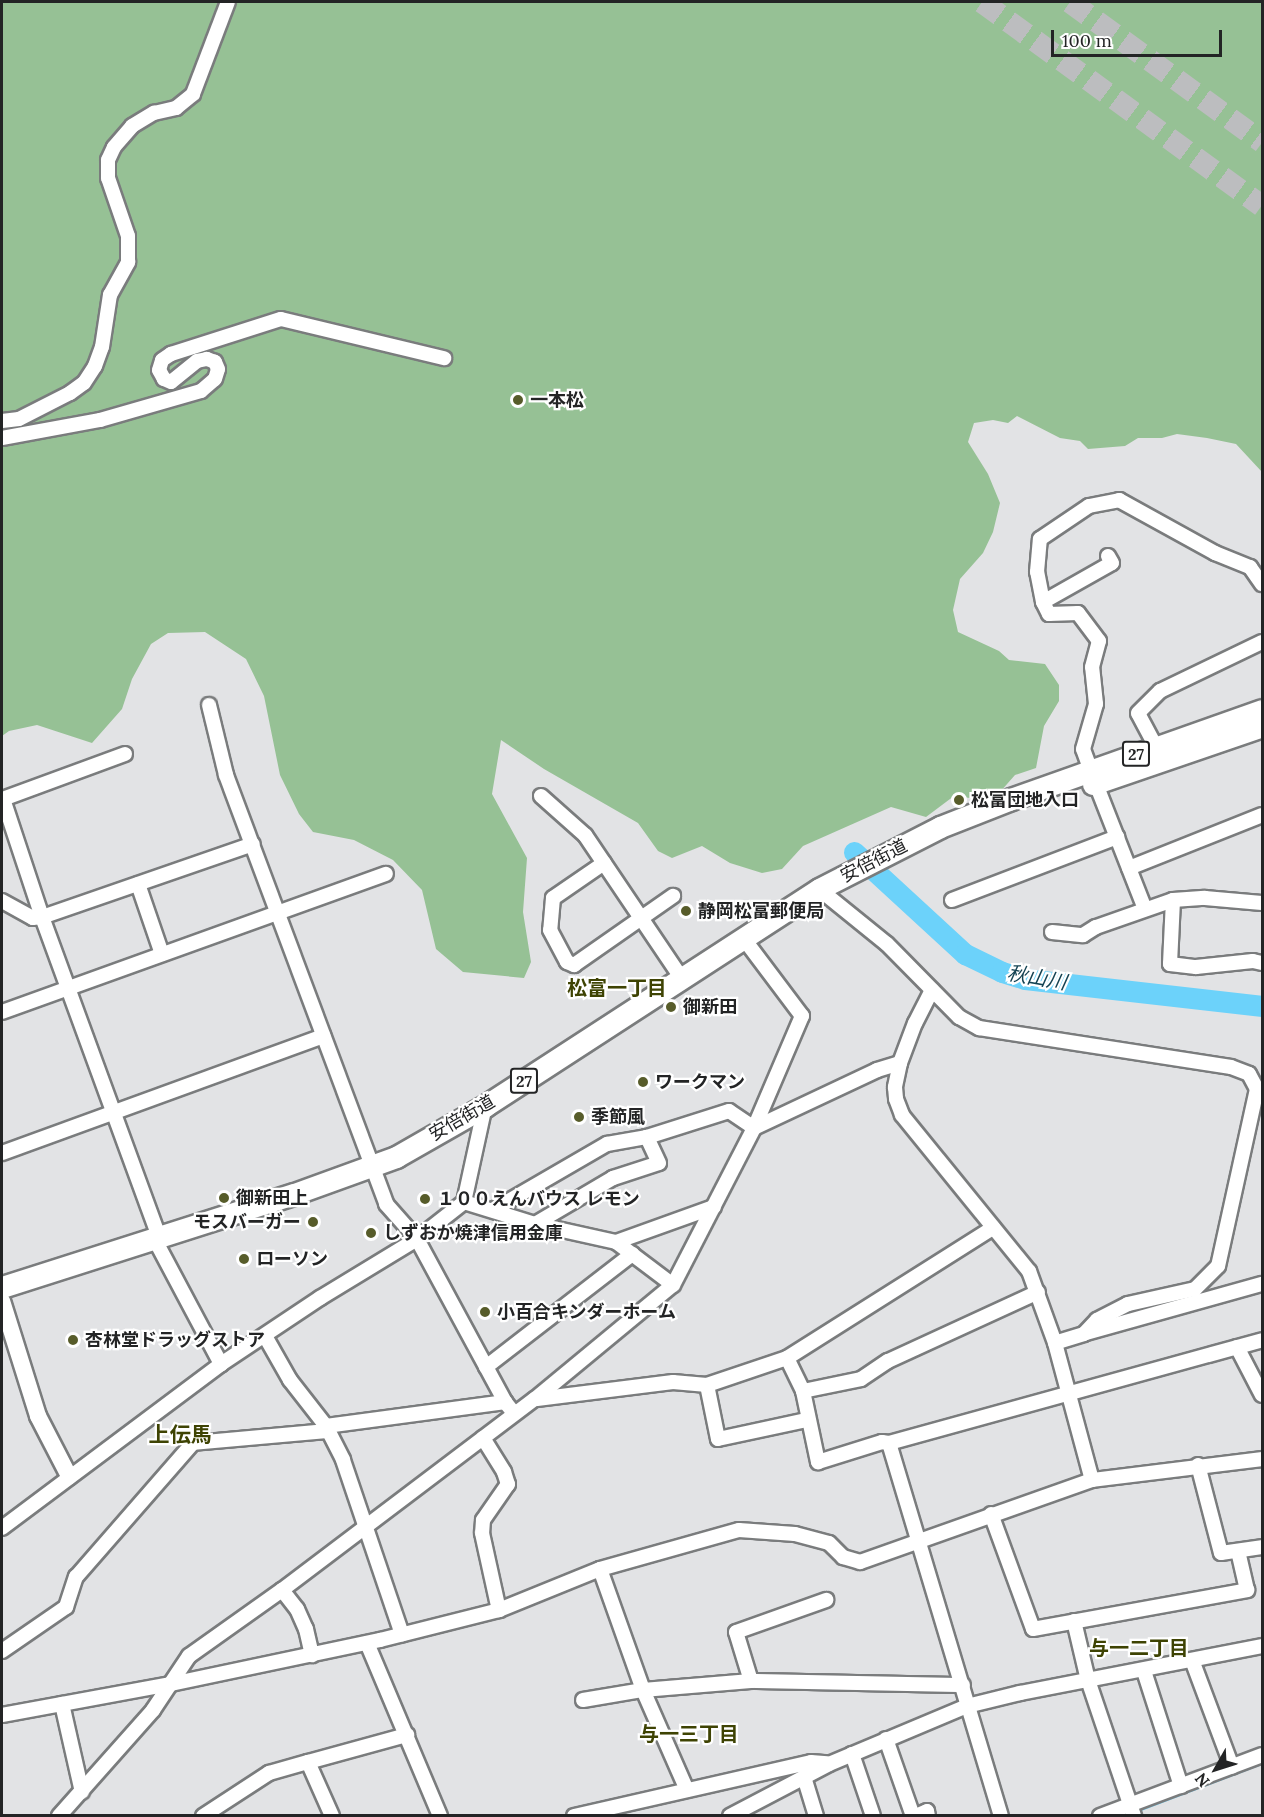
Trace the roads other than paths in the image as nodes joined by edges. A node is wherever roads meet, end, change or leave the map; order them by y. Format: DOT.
graph roads {
  1 [pos="228,2"];
  2 [pos="444,358"];
  3 [pos="2,421"];
  4 [pos="2,438"];
  5 [pos="1108,556"];
  6 [pos="1263,584"];
  7 [pos="1043,602"];
  8 [pos="1263,642"];
  9 [pos="209,705"];
  10 [pos="1263,710"];
  11 [pos="1263,726"];
  12 [pos="1156,747"];
  13 [pos="125,754"];
  14 [pos="1094,777"];
  15 [pos="541,796"];
  16 [pos="1263,815"];
  17 [pos="1117,837"];
  18 [pos="253,844"];
  19 [pos="604,863"];
  20 [pos="1129,868"];
  21 [pos="386,874"];
  22 [pos="138,884"];
  23 [pos="819,889"];
  24 [pos="673,896"];
  25 [pos="952,900"];
  26 [pos="1173,900"];
  27 [pos="2,901"];
  28 [pos="1263,903"];
  29 [pos="1145,909"];
  30 [pos="278,913"];
  31 [pos="42,918"];
  32 [pos="641,918"];
  33 [pos="1052,932"];
  34 [pos="744,939"];
  35 [pos="162,954"];
  36 [pos="1263,963"];
  37 [pos="682,979"];
  38 [pos="67,988"];
  39 [pos="932,990"];
  40 [pos="2,1012"];
  41 [pos="323,1036"];
  42 [pos="900,1063"];
  43 [pos="485,1106"];
  44 [pos="113,1112"];
  45 [pos="754,1128"];
  46 [pos="647,1137"];
  47 [pos="2,1153"];
  48 [pos="372,1167"];
  49 [pos="465,1202"];
  50 [pos="714,1207"];
  51 [pos="493,1210"];
  52 [pos="534,1224"];
  53 [pos="993,1228"];
  54 [pos="157,1238"];
  55 [pos="417,1239"];
  56 [pos="616,1242"];
  57 [pos="632,1254"];
  58 [pos="1263,1284"];
  59 [pos="673,1285"];
  60 [pos="2,1287"];
  61 [pos="1038,1292"];
  62 [pos="2,1301"];
  63 [pos="1084,1334"];
  64 [pos="265,1336"];
  65 [pos="1263,1340"];
  66 [pos="1055,1342"];
  67 [pos="1237,1347"];
  68 [pos="787,1358"];
  69 [pos="221,1364"];
  70 [pos="486,1367"];
  71 [pos="707,1385"];
  72 [pos="802,1391"];
  73 [pos="1068,1394"];
  74 [pos="1263,1395"];
  75 [pos="536,1399"];
  76 [pos="505,1402"];
  77 [pos="514,1413"];
  78 [pos="807,1419"];
  79 [pos="327,1429"];
  80 [pos="483,1438"];
  81 [pos="889,1443"];
  82 [pos="1263,1459"];
  83 [pos="1198,1465"];
  84 [pos="69,1476"];
  85 [pos="1092,1480"];
  86 [pos="991,1514"];
  87 [pos="365,1525"];
  88 [pos="2,1528"];
  89 [pos="920,1541"];
  90 [pos="1263,1547"];
  91 [pos="1238,1551"];
  92 [pos="600,1569"];
  93 [pos="282,1590"];
  94 [pos="826,1600"];
  95 [pos="499,1610"];
  96 [pos="1074,1621"];
  97 [pos="402,1634"];
  98 [pos="367,1643"];
  99 [pos="1263,1646"];
  100 [pos="2,1652"];
  101 [pos="312,1655"];
  102 [pos="1192,1660"];
  103 [pos="1144,1671"];
  104 [pos="1088,1680"];
  105 [pos="751,1681"];
  106 [pos="171,1684"];
  107 [pos="963,1686"];
  108 [pos="643,1690"];
  109 [pos="583,1700"];
  110 [pos="62,1704"];
  111 [pos="967,1707"];
  112 [pos="2,1715"];
  113 [pos="407,1735"];
  114 [pos="886,1739"];
  115 [pos="852,1754"];
  116 [pos="1263,1755"];
  117 [pos="308,1762"];
  118 [pos="829,1764"];
  119 [pos="1232,1767"];
  120 [pos="804,1777"];
  121 [pos="1181,1786"];
  122 [pos="687,1790"];
  123 [pos="82,1792"];
  124 [pos="1132,1810"];
  125 [pos="59,1815"];
  126 [pos="203,1815"];
  127 [pos="332,1815"];
  128 [pos="440,1815"];
  129 [pos="574,1815"];
  130 [pos="730,1815"];
  131 [pos="816,1815"];
  132 [pos="873,1815"];
  133 [pos="915,1815"];
  134 [pos="928,1815"];
  135 [pos="1001,1815"];
  136 [pos="1100,1815"];
  1 -- 3 [label="street"];
  2 -- 4 [label="street"];
  5 -- 7 [label="street"];
  6 -- 7 [label="street"];
  7 -- 14 [label="street"];
  8 -- 12 [label="street"];
  9 -- 18 [label="street"];
  10 -- 12 [label="main road, 安倍街道 / 27"];
  11 -- 14 [label="main road, 安倍街道 / 27"];
  12 -- 14 [label="main road, 安倍街道 / 27"];
  13 -- 31 [label="street"];
  14 -- 17 [label="street"];
  14 -- 23 [label="main road, 安倍街道 / 27"];
  15 -- 19 [label="street"];
  16 -- 20 [label="street"];
  17 -- 20 [label="street"];
  17 -- 25 [label="street"];
  18 -- 22 [label="street"];
  18 -- 30 [label="street"];
  19 -- 32 [label="street"];
  19 -- 32 [label="street"];
  20 -- 29 [label="street"];
  21 -- 30 [label="street"];
  22 -- 31 [label="street"];
  22 -- 35 [label="street"];
  23 -- 34 [label="main road, 安倍街道 / 27"];
  23 -- 39 [label="street"];
  24 -- 32 [label="street"];
  26 -- 28 [label="street"];
  26 -- 29 [label="street"];
  26 -- 36 [label="street"];
  27 -- 31 [label="street"];
  29 -- 33 [label="street"];
  30 -- 35 [label="street"];
  30 -- 41 [label="street"];
  31 -- 38 [label="street"];
  32 -- 37 [label="street"];
  34 -- 37 [label="main road, 安倍街道 / 27"];
  34 -- 45 [label="street"];
  35 -- 38 [label="street"];
  37 -- 43 [label="main road, 安倍街道 / 27"];
  38 -- 40 [label="street"];
  38 -- 44 [label="street"];
  39 -- 42 [label="street"];
  39 -- 63 [label="street"];
  41 -- 44 [label="street"];
  41 -- 48 [label="street"];
  42 -- 45 [label="street"];
  42 -- 53 [label="street"];
  43 -- 48 [label="main road, 安倍街道 / 27"];
  43 -- 49 [label="street"];
  44 -- 47 [label="street"];
  44 -- 54 [label="street"];
  45 -- 46 [label="street"];
  45 -- 50 [label="street"];
  46 -- 51 [label="street"];
  46 -- 52 [label="street"];
  48 -- 54 [label="main road, 安倍街道 / 27"];
  48 -- 55 [label="street"];
  49 -- 51 [label="street"];
  49 -- 55 [label="street"];
  50 -- 56 [label="street"];
  50 -- 59 [label="street"];
  51 -- 52 [label="street"];
  52 -- 56 [label="street"];
  53 -- 61 [label="street"];
  53 -- 68 [label="street"];
  54 -- 60 [label="main road, 安倍街道 / 27"];
  54 -- 69 [label="street"];
  55 -- 64 [label="street"];
  55 -- 70 [label="street"];
  56 -- 57 [label="street"];
  57 -- 59 [label="street"];
  57 -- 70 [label="street"];
  58 -- 63 [label="street"];
  59 -- 75 [label="street"];
  61 -- 66 [label="street"];
  61 -- 72 [label="street"];
  62 -- 84 [label="street"];
  63 -- 66 [label="street"];
  64 -- 69 [label="street"];
  64 -- 79 [label="street"];
  65 -- 67 [label="street"];
  66 -- 73 [label="street"];
  67 -- 73 [label="street"];
  67 -- 74 [label="street"];
  68 -- 71 [label="street"];
  68 -- 72 [label="street"];
  69 -- 84 [label="street"];
  70 -- 76 [label="street"];
  71 -- 75 [label="street"];
  71 -- 78 [label="street"];
  72 -- 78 [label="street"];
  73 -- 81 [label="street"];
  73 -- 85 [label="street"];
  75 -- 77 [label="street"];
  76 -- 77 [label="street"];
  76 -- 79 [label="street"];
  77 -- 80 [label="street"];
  78 -- 81 [label="street"];
  79 -- 87 [label="street"];
  79 -- 100 [label="street"];
  80 -- 87 [label="street"];
  80 -- 95 [label="street"];
  81 -- 89 [label="street"];
  82 -- 83 [label="street"];
  83 -- 85 [label="street"];
  83 -- 91 [label="street"];
  84 -- 88 [label="street"];
  85 -- 86 [label="street"];
  86 -- 89 [label="street"];
  86 -- 96 [label="street"];
  87 -- 93 [label="street"];
  87 -- 97 [label="street"];
  89 -- 92 [label="street"];
  89 -- 107 [label="street"];
  90 -- 91 [label="street"];
  91 -- 96 [label="street"];
  92 -- 95 [label="street"];
  92 -- 108 [label="street"];
  93 -- 101 [label="street"];
  93 -- 106 [label="street"];
  94 -- 105 [label="street"];
  95 -- 97 [label="street"];
  96 -- 104 [label="street"];
  97 -- 98 [label="street"];
  98 -- 101 [label="street"];
  98 -- 113 [label="street"];
  99 -- 102 [label="street"];
  101 -- 106 [label="street"];
  102 -- 103 [label="street"];
  102 -- 119 [label="street"];
  103 -- 104 [label="street"];
  103 -- 121 [label="street"];
  104 -- 111 [label="street"];
  104 -- 124 [label="street"];
  105 -- 107 [label="street"];
  105 -- 108 [label="street"];
  106 -- 110 [label="street"];
  106 -- 123 [label="street"];
  107 -- 111 [label="street"];
  108 -- 109 [label="street"];
  108 -- 122 [label="street"];
  110 -- 112 [label="street"];
  110 -- 123 [label="street"];
  111 -- 114 [label="street"];
  111 -- 135 [label="street"];
  113 -- 117 [label="street"];
  113 -- 128 [label="street"];
  114 -- 115 [label="street"];
  114 -- 133 [label="street"];
  115 -- 118 [label="street"];
  115 -- 132 [label="street"];
  116 -- 119 [label="street"];
  117 -- 126 [label="street"];
  117 -- 127 [label="street"];
  118 -- 120 [label="street"];
  118 -- 122 [label="street"];
  119 -- 121 [label="street"];
  120 -- 130 [label="street"];
  120 -- 131 [label="street"];
  121 -- 124 [label="street"];
  122 -- 129 [label="street"];
  123 -- 125 [label="street"];
  124 -- 136 [label="street"];
  133 -- 134 [label="street"];
}
